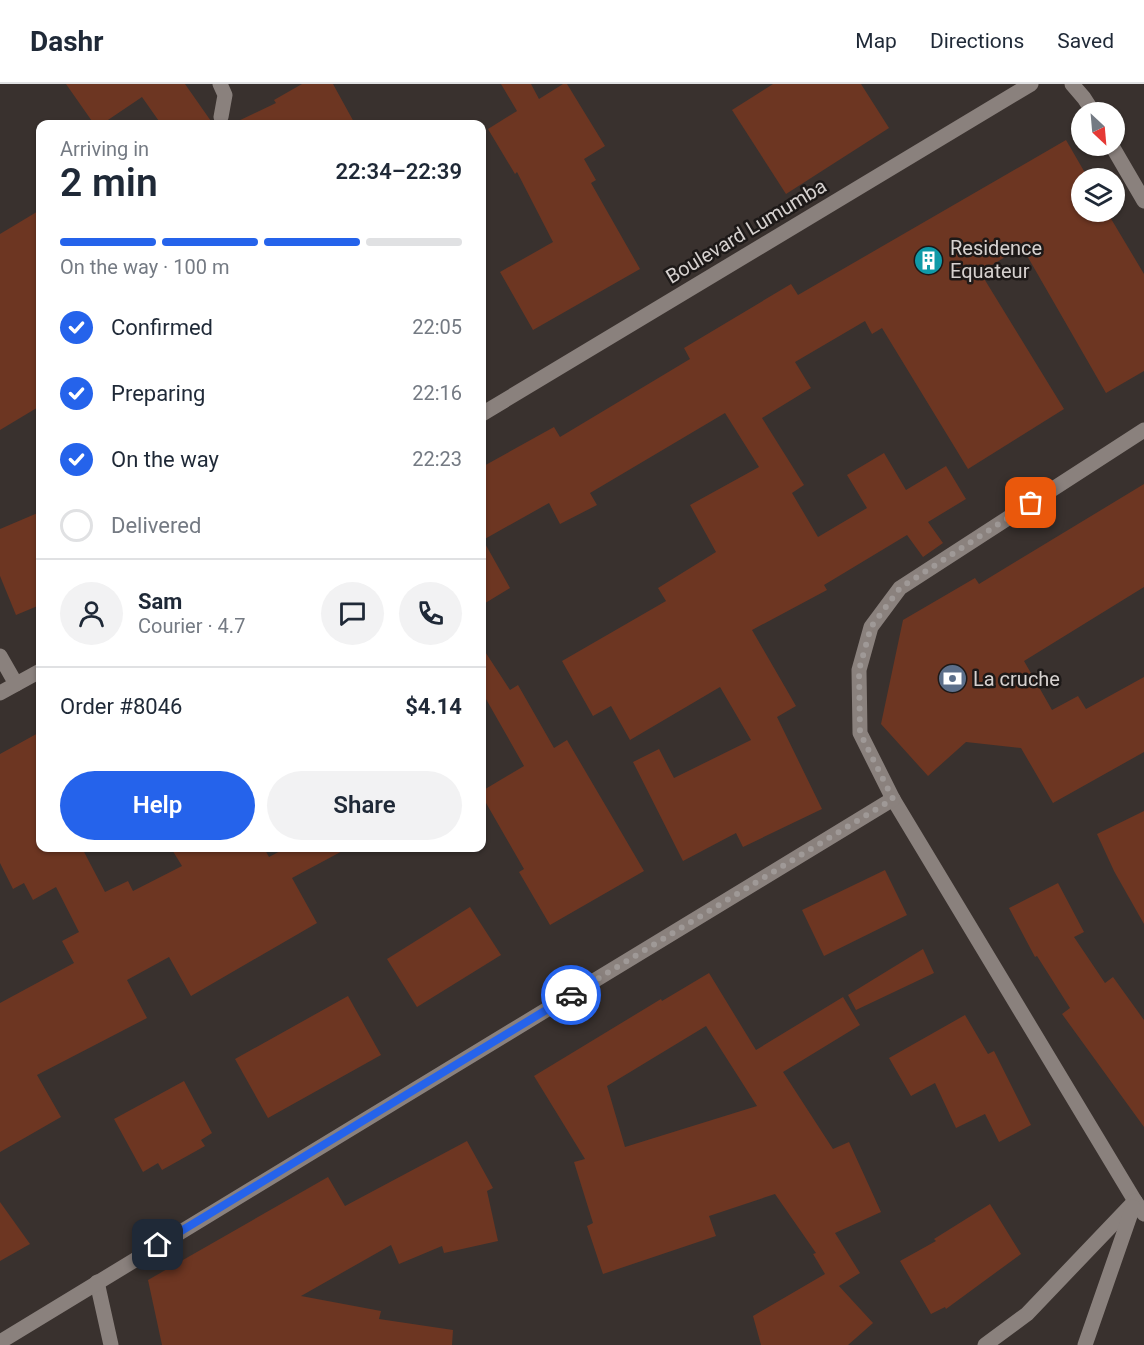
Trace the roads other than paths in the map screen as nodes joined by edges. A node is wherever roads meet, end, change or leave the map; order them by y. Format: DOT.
graph roads {
  1 [pos="220,84"];
  2 [pos="1031,84"];
  3 [pos="1072,84"];
  4 [pos="1087,102"];
  5 [pos="221,117"];
  6 [pos="1118,156"];
  7 [pos="1144,201"];
  8 [pos="486,412"];
  9 [pos="1144,430"];
  10 [pos="0,656"];
  11 [pos="36,673"];
  12 [pos="16,684"];
  13 [pos="0,693"];
  14 [pos="893,799"];
  15 [pos="1139,1208"];
  16 [pos="97,1282"];
  17 [pos="0,1342"];
  18 [pos="111,1345"];
  19 [pos="985,1345"];
  20 [pos="1085,1345"];
  1 -- 5 [label="street"];
  2 -- 8 [label="street, Boulevard Lumumba"];
  3 -- 4 [label="street"];
  6 -- 7 [label="street"];
  9 -- 14 [label="street"];
  10 -- 12 [label="street"];
  11 -- 12 [label="street"];
  12 -- 13 [label="street"];
  14 -- 15 [label="street"];
  14 -- 16 [label="street"];
  15 -- 19 [label="street"];
  15 -- 20 [label="street"];
  16 -- 17 [label="street"];
  16 -- 18 [label="street"];
}
